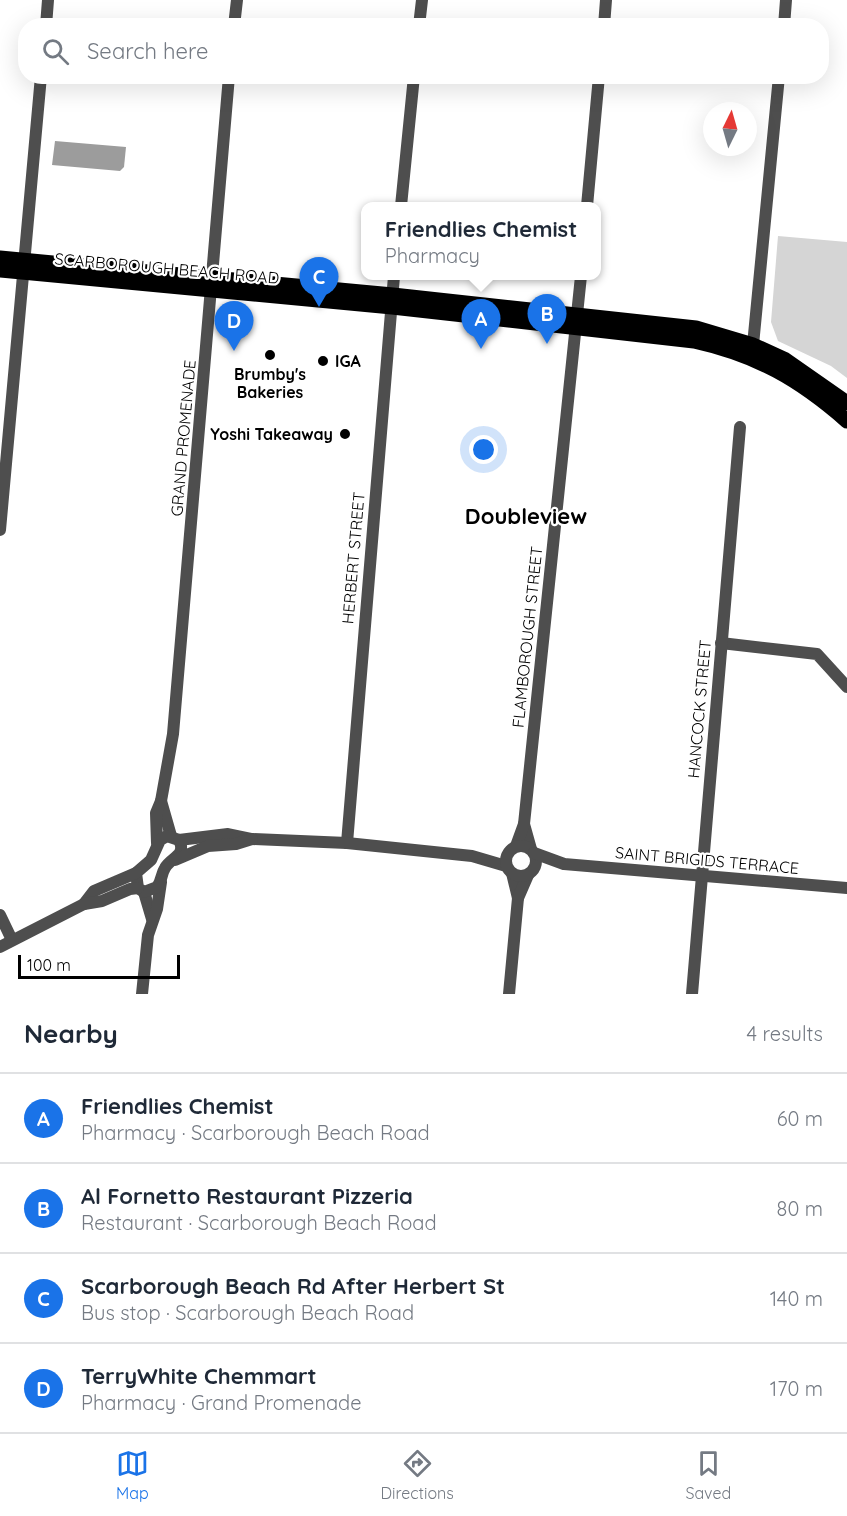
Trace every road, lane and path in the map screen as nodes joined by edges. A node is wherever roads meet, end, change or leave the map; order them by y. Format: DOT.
graph roads {
  1 [pos="48,0"];
  2 [pos="237,0"];
  3 [pos="422,0"];
  4 [pos="606,0"];
  5 [pos="786,0"];
  6 [pos="47,18"];
  7 [pos="235,18"];
  8 [pos="420,18"];
  9 [pos="605,18"];
  10 [pos="785,18"];
  11 [pos="40,84"];
  12 [pos="228,84"];
  13 [pos="413,84"];
  14 [pos="598,84"];
  15 [pos="778,84"];
  16 [pos="401,202"];
  17 [pos="587,202"];
  18 [pos="0,258"];
  19 [pos="22,266"];
  20 [pos="0,270"];
  21 [pos="394,280"];
  22 [pos="581,280"];
  23 [pos="212,284"];
  24 [pos="392,301"];
  25 [pos="577,320"];
  26 [pos="753,345"];
  27 [pos="847,403"];
  28 [pos="847,421"];
  29 [pos="740,427"];
  30 [pos="0,530"];
  31 [pos="721,643"];
  32 [pos="847,687"];
  33 [pos="161,801"];
  34 [pos="524,824"];
  35 [pos="175,838"];
  36 [pos="252,839"];
  37 [pos="157,843"];
  38 [pos="347,843"];
  39 [pos="512,849"];
  40 [pos="532,851"];
  41 [pos="472,856"];
  42 [pos="176,860"];
  43 [pos="564,864"];
  44 [pos="509,870"];
  45 [pos="136,873"];
  46 [pos="530,873"];
  47 [pos="703,877"];
  48 [pos="161,882"];
  49 [pos="847,888"];
  50 [pos="141,890"];
  51 [pos="518,898"];
  52 [pos="84,904"];
  53 [pos="0,915"];
  54 [pos="152,919"];
  55 [pos="12,940"];
  56 [pos="0,947"];
  57 [pos="142,994"];
  58 [pos="509,994"];
  59 [pos="692,994"];
  1 -- 6 [label="street"];
  2 -- 7 [label="street"];
  3 -- 8 [label="street"];
  4 -- 9 [label="street"];
  5 -- 10 [label="street"];
  11 -- 19 [label="street"];
  12 -- 23 [label="street, GRAND PROMENADE"];
  13 -- 16 [label="street"];
  14 -- 17 [label="street"];
  15 -- 26 [label="street"];
  18 -- 19 [label="main road, SCARBOROUGH BEACH ROAD"];
  19 -- 20 [label="main road, SCARBOROUGH BEACH ROAD"];
  19 -- 23 [label="main road, SCARBOROUGH BEACH ROAD"];
  19 -- 30 [label="street"];
  21 -- 24 [label="street, HERBERT STREET"];
  22 -- 25 [label="street, FLAMBOROUGH STREET"];
  23 -- 24 [label="main road, SCARBOROUGH BEACH ROAD"];
  23 -- 33 [label="street, GRAND PROMENADE"];
  24 -- 25 [label="main road, SCARBOROUGH BEACH ROAD"];
  24 -- 38 [label="street, HERBERT STREET"];
  25 -- 26 [label="main road, SCARBOROUGH BEACH ROAD"];
  25 -- 28 [label="main road, SCARBOROUGH BEACH ROAD"];
  25 -- 34 [label="street, FLAMBOROUGH STREET"];
  26 -- 27 [label="main road, SCARBOROUGH BEACH ROAD"];
  29 -- 31 [label="street, HANCOCK STREET"];
  31 -- 32 [label="street"];
  31 -- 47 [label="street, HANCOCK STREET"];
  33 -- 35 [label="street, GRAND PROMENADE"];
  33 -- 37 [label="street, GRAND PROMENADE"];
  34 -- 39 [label="street, FLAMBOROUGH STREET"];
  34 -- 40 [label="street, FLAMBOROUGH STREET"];
  35 -- 36 [label="street"];
  35 -- 37 [label="street"];
  35 -- 42 [label="street"];
  36 -- 38 [label="street"];
  36 -- 42 [label="street"];
  37 -- 45 [label="street"];
  38 -- 41 [label="street"];
  39 -- 40 [label="street, SAINT BRIGIDS TERRACE"];
  39 -- 41 [label="street"];
  39 -- 44 [label="street, FLAMBOROUGH STREET"];
  40 -- 43 [label="street, SAINT BRIGIDS TERRACE"];
  40 -- 46 [label="street"];
  41 -- 44 [label="street"];
  42 -- 48 [label="street"];
  43 -- 46 [label="street, SAINT BRIGIDS TERRACE"];
  43 -- 47 [label="street, SAINT BRIGIDS TERRACE"];
  44 -- 46 [label="street, SAINT BRIGIDS TERRACE"];
  44 -- 51 [label="street"];
  45 -- 50 [label="street"];
  45 -- 52 [label="street"];
  46 -- 51 [label="street"];
  47 -- 49 [label="street, SAINT BRIGIDS TERRACE"];
  47 -- 59 [label="street, HANCOCK STREET"];
  48 -- 50 [label="street"];
  48 -- 54 [label="street"];
  50 -- 52 [label="street"];
  50 -- 54 [label="street"];
  51 -- 58 [label="street"];
  52 -- 55 [label="street"];
  53 -- 55 [label="street"];
  54 -- 57 [label="street"];
  55 -- 56 [label="street"];
}
